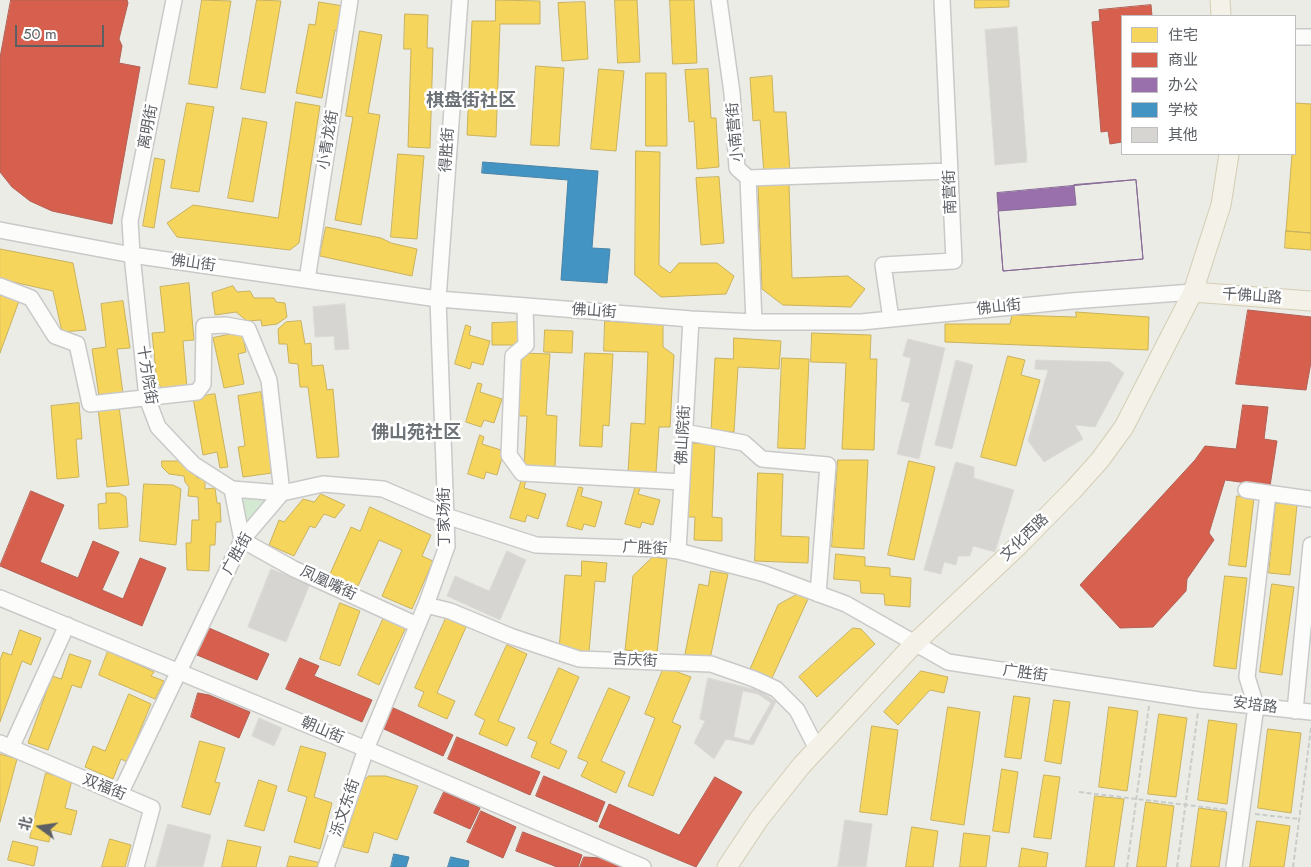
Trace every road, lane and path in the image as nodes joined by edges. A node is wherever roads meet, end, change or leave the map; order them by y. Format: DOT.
graph roads {
  1 [pos="174,0"];
  2 [pos="350,0"];
  3 [pos="460,0"];
  4 [pos="719,0"];
  5 [pos="942,0"];
  6 [pos="1220,0"];
  7 [pos="1222,15"];
  8 [pos="1296,37"];
  9 [pos="1311,37"];
  10 [pos="1229,155"];
  11 [pos="950,171"];
  12 [pos="748,178"];
  13 [pos="0,230"];
  14 [pos="132,255"];
  15 [pos="307,280"];
  16 [pos="0,286"];
  17 [pos="1193,292"];
  18 [pos="438,299"];
  19 [pos="1311,301"];
  20 [pos="525,307"];
  21 [pos="691,319"];
  22 [pos="891,319"];
  23 [pos="754,322"];
  24 [pos="147,398"];
  25 [pos="684,432"];
  26 [pos="682,482"];
  27 [pos="232,489"];
  28 [pos="1246,490"];
  29 [pos="282,493"];
  30 [pos="1268,493"];
  31 [pos="1311,499"];
  32 [pos="446,516"];
  33 [pos="242,540"];
  34 [pos="1311,545"];
  35 [pos="678,551"];
  36 [pos="818,594"];
  37 [pos="0,598"];
  38 [pos="426,605"];
  39 [pos="67,625"];
  40 [pos="417,625"];
  41 [pos="922,648"];
  42 [pos="180,671"];
  43 [pos="1199,700"];
  44 [pos="1149,706"];
  45 [pos="1256,706"];
  46 [pos="1295,710"];
  47 [pos="1311,712"];
  48 [pos="1311,728"];
  49 [pos="6,746"];
  50 [pos="366,749"];
  51 [pos="817,750"];
  52 [pos="1079,792"];
  53 [pos="120,794"];
  54 [pos="1136,799"];
  55 [pos="1184,805"];
  56 [pos="1241,812"];
  57 [pos="1299,819"];
  58 [pos="136,867"];
  59 [pos="326,867"];
  60 [pos="643,867"];
  61 [pos="728,867"];
  62 [pos="1127,867"];
  63 [pos="1177,867"];
  64 [pos="1234,867"];
  65 [pos="1293,867"];
  1 -- 14 [label="street, 离明街"];
  2 -- 15 [label="street, 小青龙街"];
  3 -- 18 [label="street, 得胜街"];
  4 -- 12 [label="street, 小南营街"];
  5 -- 11 [label="street, 南营街"];
  6 -- 7 [label="main road"];
  8 -- 9 [label="street"];
  10 -- 17 [label="main road, 文化西路"];
  11 -- 12 [label="street"];
  11 -- 22 [label="street, 南营街"];
  12 -- 23 [label="street, 小南营街"];
  13 -- 14 [label="street, 佛山街"];
  14 -- 15 [label="street, 佛山街"];
  14 -- 24 [label="street, 十方院街"];
  15 -- 18 [label="street, 佛山街"];
  16 -- 24 [label="street"];
  17 -- 19 [label="main road, 千佛山路"];
  17 -- 22 [label="street, 佛山街"];
  17 -- 41 [label="main road, 文化西路"];
  18 -- 20 [label="street, 佛山街"];
  18 -- 32 [label="street, 丁家场街"];
  20 -- 21 [label="street, 佛山街"];
  20 -- 26 [label="street"];
  21 -- 23 [label="street, 佛山街"];
  21 -- 25 [label="street, 佛山院街"];
  22 -- 23 [label="street, 佛山街"];
  24 -- 27 [label="street, 十方院街"];
  24 -- 29 [label="street"];
  25 -- 26 [label="street, 佛山院街"];
  25 -- 36 [label="street"];
  26 -- 35 [label="street, 佛山院街"];
  27 -- 29 [label="street, 十方院街"];
  27 -- 33 [label="street"];
  28 -- 30 [label="street"];
  29 -- 32 [label="street, 广胜街"];
  29 -- 33 [label="street, 广胜街"];
  30 -- 31 [label="street"];
  30 -- 45 [label="street"];
  32 -- 35 [label="street, 广胜街"];
  32 -- 38 [label="street, 丁家场街"];
  33 -- 40 [label="street, 凤凰嘴街"];
  33 -- 42 [label="street, 广胜街"];
  34 -- 46 [label="street"];
  35 -- 36 [label="street, 广胜街"];
  36 -- 41 [label="street, 广胜街"];
  37 -- 39 [label="street, 朝山街"];
  38 -- 40 [label="street, 丁家场街"];
  38 -- 51 [label="street, 吉庆街"];
  39 -- 42 [label="street, 朝山街"];
  39 -- 49 [label="street"];
  40 -- 50 [label="street, 丁家场街"];
  41 -- 43 [label="street, 广胜街"];
  41 -- 51 [label="main road, 文化西路"];
  42 -- 50 [label="street, 朝山街"];
  42 -- 53 [label="street, 广胜街"];
  43 -- 45 [label="street, 安培路"];
  43 -- 55 [label="path"];
  44 -- 54 [label="path"];
  45 -- 46 [label="street, 安培路"];
  45 -- 56 [label="street"];
  46 -- 47 [label="street, 安培路"];
  48 -- 57 [label="path"];
  49 -- 53 [label="street, 双福街"];
  50 -- 59 [label="street, 泺文东街"];
  50 -- 60 [label="street, 朝山街"];
  51 -- 61 [label="main road, 文化西路"];
  52 -- 54 [label="path"];
  53 -- 58 [label="street, 双福街"];
  54 -- 55 [label="path"];
  54 -- 62 [label="path"];
  55 -- 56 [label="path"];
  55 -- 63 [label="path"];
  56 -- 57 [label="path"];
  56 -- 64 [label="street"];
  57 -- 65 [label="path"];
}
